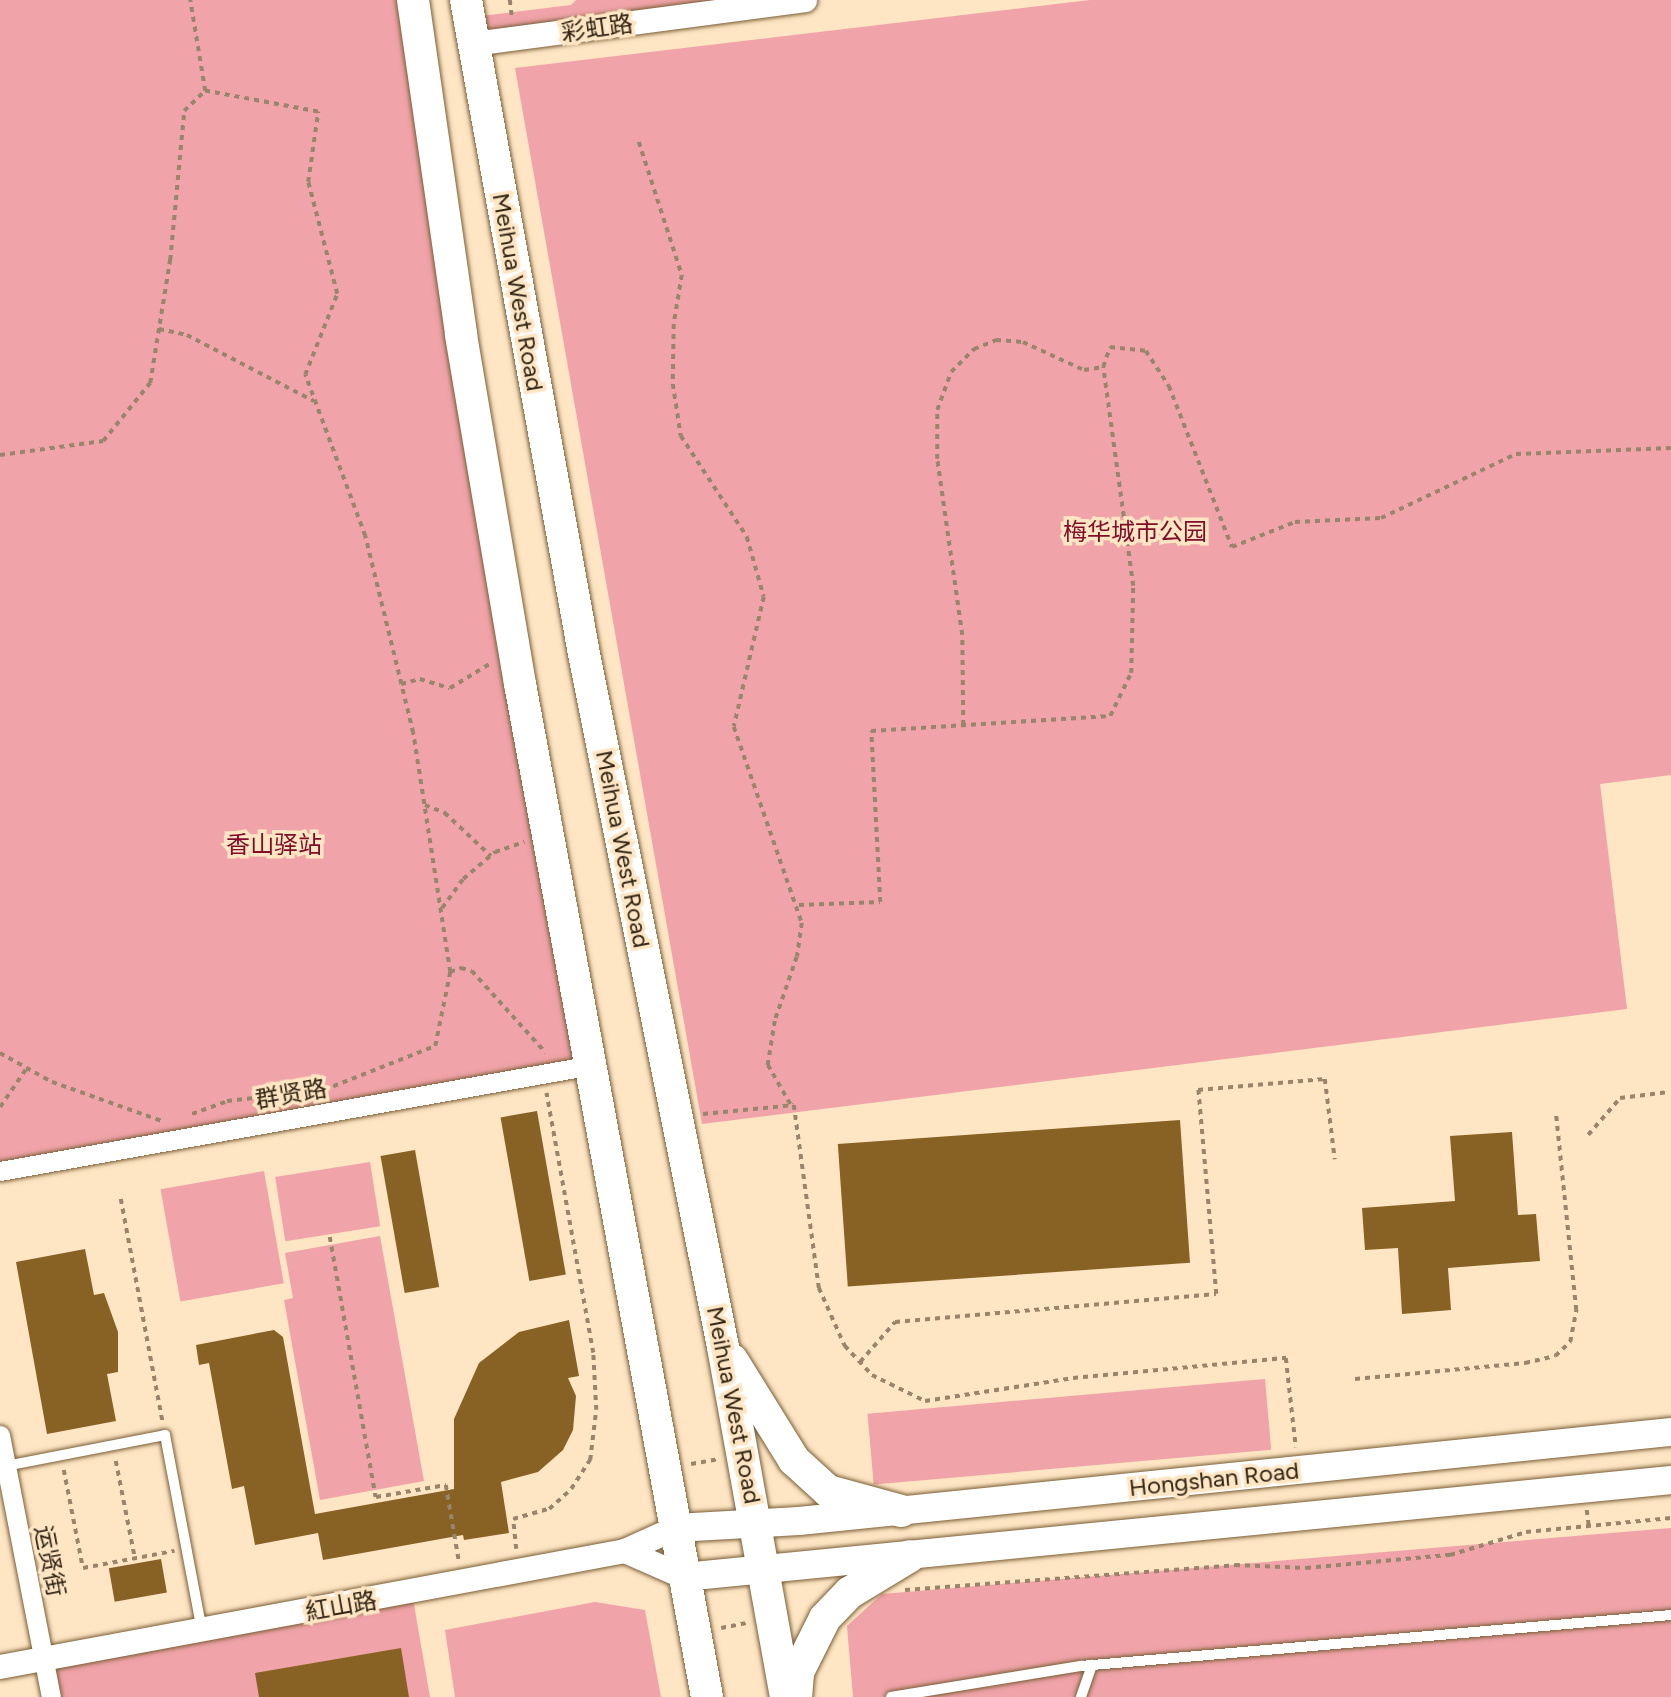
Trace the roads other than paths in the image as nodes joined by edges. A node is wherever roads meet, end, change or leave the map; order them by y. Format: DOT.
graph roads {
  1 [pos="413,0"];
  2 [pos="466,0"];
  3 [pos="805,0"];
  4 [pos="473,44"];
  5 [pos="592,1065"];
  6 [pos="0,1171"];
  7 [pos="723,1347"];
  8 [pos="1671,1432"];
  9 [pos="1,1442"];
  10 [pos="6,1466"];
  11 [pos="1671,1480"];
  12 [pos="901,1511"];
  13 [pos="757,1525"];
  14 [pos="676,1528"];
  15 [pos="625,1551"];
  16 [pos="910,1556"];
  17 [pos="764,1570"];
  18 [pos="684,1577"];
  19 [pos="1671,1615"];
  20 [pos="202,1631"];
  21 [pos="45,1658"];
  22 [pos="1092,1665"];
  23 [pos="0,1667"];
  24 [pos="51,1697"];
  25 [pos="707,1697"];
  26 [pos="786,1697"];
  27 [pos="796,1697"];
  28 [pos="891,1697"];
  29 [pos="1081,1697"];
  1 -- 5 [label="main road"];
  2 -- 4 [label="main road, Meihua West Road"];
  3 -- 4 [label="street, 彩虹路"];
  4 -- 7 [label="main road, Meihua West Road"];
  5 -- 6 [label="street, 群贤路"];
  5 -- 14 [label="main road"];
  7 -- 12 [label="main road"];
  7 -- 13 [label="main road, Meihua West Road"];
  8 -- 12 [label="main road, Hongshan Road"];
  9 -- 10 [label="street, 运贤街"];
  10 -- 20 [label="lane"];
  10 -- 21 [label="street, 运贤街"];
  11 -- 16 [label="main road, Hongshan Road"];
  12 -- 13 [label="main road, Hongshan Road"];
  13 -- 14 [label="main road, Hongshan Road"];
  13 -- 17 [label="main road, Meihua West Road"];
  14 -- 15 [label="street, 紅山路"];
  14 -- 18 [label="main road"];
  15 -- 18 [label="street"];
  15 -- 20 [label="street, 紅山路"];
  16 -- 17 [label="main road, Hongshan Road"];
  16 -- 27 [label="main road"];
  17 -- 18 [label="main road, Hongshan Road"];
  17 -- 26 [label="main road, Meihua West Road"];
  18 -- 25 [label="main road"];
  19 -- 22 [label="lane"];
  20 -- 21 [label="street, 紅山路"];
  21 -- 23 [label="street, 紅山路"];
  21 -- 24 [label="street, 运贤街"];
  22 -- 28 [label="lane"];
  22 -- 29 [label="lane"];
}
